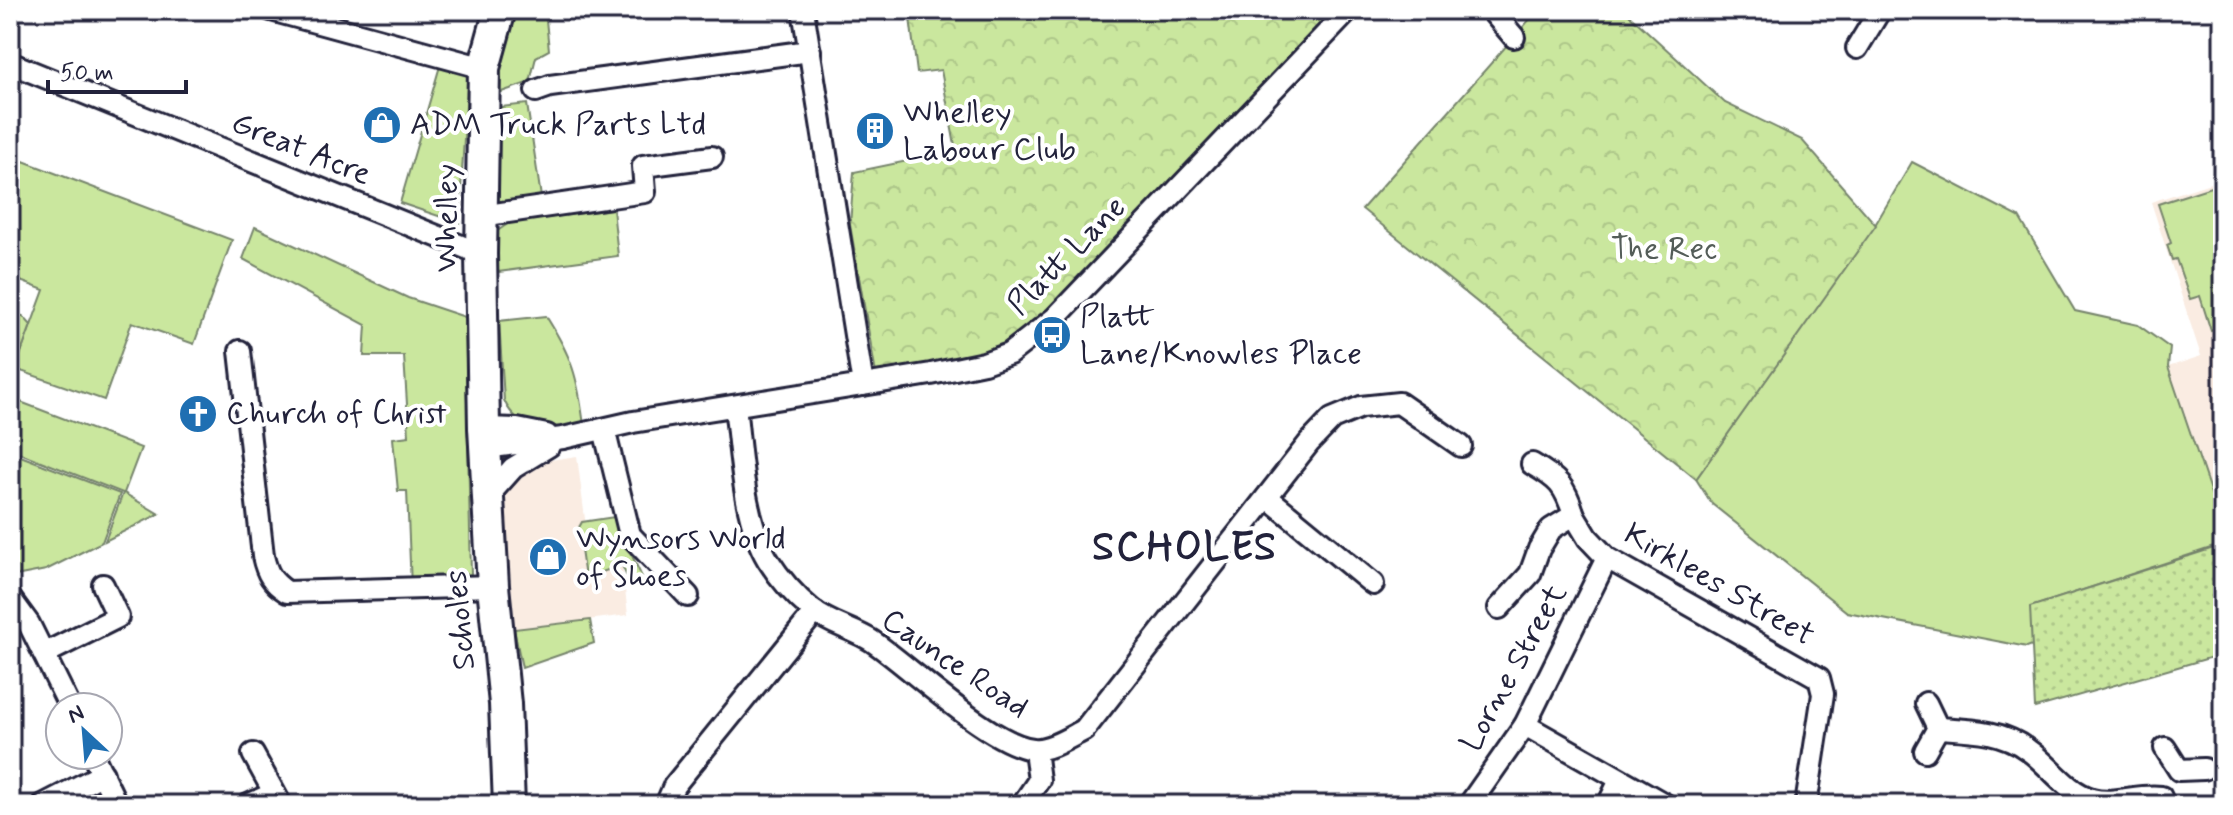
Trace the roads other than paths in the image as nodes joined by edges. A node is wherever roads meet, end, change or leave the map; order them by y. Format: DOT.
graph roads {
  1 [pos="271,10"];
  2 [pos="500,10"];
  3 [pos="803,10"];
  4 [pos="1349,10"];
  5 [pos="1491,10"];
  6 [pos="1880,10"];
  7 [pos="1514,37"];
  8 [pos="1857,48"];
  9 [pos="810,51"];
  10 [pos="10,63"];
  11 [pos="484,68"];
  12 [pos="544,84"];
  13 [pos="712,157"];
  14 [pos="481,216"];
  15 [pos="481,254"];
  16 [pos="240,351"];
  17 [pos="863,385"];
  18 [pos="735,406"];
  19 [pos="604,429"];
  20 [pos="485,438"];
  21 [pos="563,438"];
  22 [pos="1461,446"];
  23 [pos="1532,464"];
  24 [pos="488,496"];
  25 [pos="1267,497"];
  26 [pos="1574,515"];
  27 [pos="1607,558"];
  28 [pos="1373,584"];
  29 [pos="103,585"];
  30 [pos="493,586"];
  31 [pos="688,596"];
  32 [pos="10,598"];
  33 [pos="1499,608"];
  34 [pos="815,612"];
  35 [pos="44,654"];
  36 [pos="62,691"];
  37 [pos="1926,703"];
  38 [pos="1525,725"];
  39 [pos="1938,728"];
  40 [pos="2165,748"];
  41 [pos="1035,750"];
  42 [pos="1925,751"];
  43 [pos="253,754"];
  44 [pos="2204,769"];
  45 [pos="2179,770"];
  46 [pos="101,771"];
  47 [pos="103,774"];
  48 [pos="1620,780"];
  49 [pos="278,799"];
  50 [pos="2162,801"];
  51 [pos="43,805"];
  52 [pos="117,805"];
  53 [pos="248,805"];
  54 [pos="509,805"];
  55 [pos="666,805"];
  56 [pos="1022,805"];
  57 [pos="1469,805"];
  58 [pos="1608,805"];
  59 [pos="1666,805"];
  60 [pos="1806,805"];
  1 -- 11 [label="street"];
  2 -- 11 [label="main road, Whelley"];
  3 -- 9 [label="street"];
  4 -- 17 [label="street, Platt Lane"];
  5 -- 7 [label="street"];
  6 -- 8 [label="street"];
  9 -- 12 [label="street"];
  9 -- 17 [label="street"];
  10 -- 15 [label="street, Great Acre"];
  11 -- 14 [label="main road, Whelley"];
  13 -- 14 [label="street"];
  14 -- 15 [label="main road, Whelley"];
  15 -- 20 [label="main road, Whelley"];
  16 -- 30 [label="street"];
  17 -- 18 [label="street, Platt Lane"];
  18 -- 19 [label="street, Platt Lane"];
  18 -- 34 [label="street, Caunce Road"];
  19 -- 21 [label="street, Platt Lane"];
  19 -- 31 [label="street"];
  20 -- 21 [label="street, Platt Lane"];
  20 -- 24 [label="main road, Scholes"];
  21 -- 24 [label="street, Platt Lane"];
  22 -- 25 [label="street, Caunce Road"];
  23 -- 26 [label="street, Kirklees Street"];
  24 -- 30 [label="main road, Scholes"];
  25 -- 28 [label="street"];
  25 -- 41 [label="street, Caunce Road"];
  26 -- 27 [label="street, Kirklees Street"];
  26 -- 33 [label="street"];
  27 -- 38 [label="street, Lorne Street"];
  27 -- 60 [label="street, Kirklees Street"];
  29 -- 35 [label="street"];
  30 -- 54 [label="main road, Scholes"];
  32 -- 35 [label="street"];
  34 -- 41 [label="street, Caunce Road"];
  34 -- 55 [label="street"];
  35 -- 36 [label="street"];
  37 -- 39 [label="street"];
  38 -- 48 [label="street"];
  38 -- 57 [label="street, Lorne Street"];
  39 -- 42 [label="street"];
  39 -- 50 [label="street"];
  40 -- 45 [label="street"];
  41 -- 56 [label="street"];
  43 -- 49 [label="street"];
  44 -- 45 [label="street"];
  45 -- 50 [label="street"];
  46 -- 47 [label="street"];
  47 -- 51 [label="street"];
  47 -- 52 [label="street"];
  48 -- 58 [label="street"];
  48 -- 59 [label="street"];
  49 -- 53 [label="street"];
}
